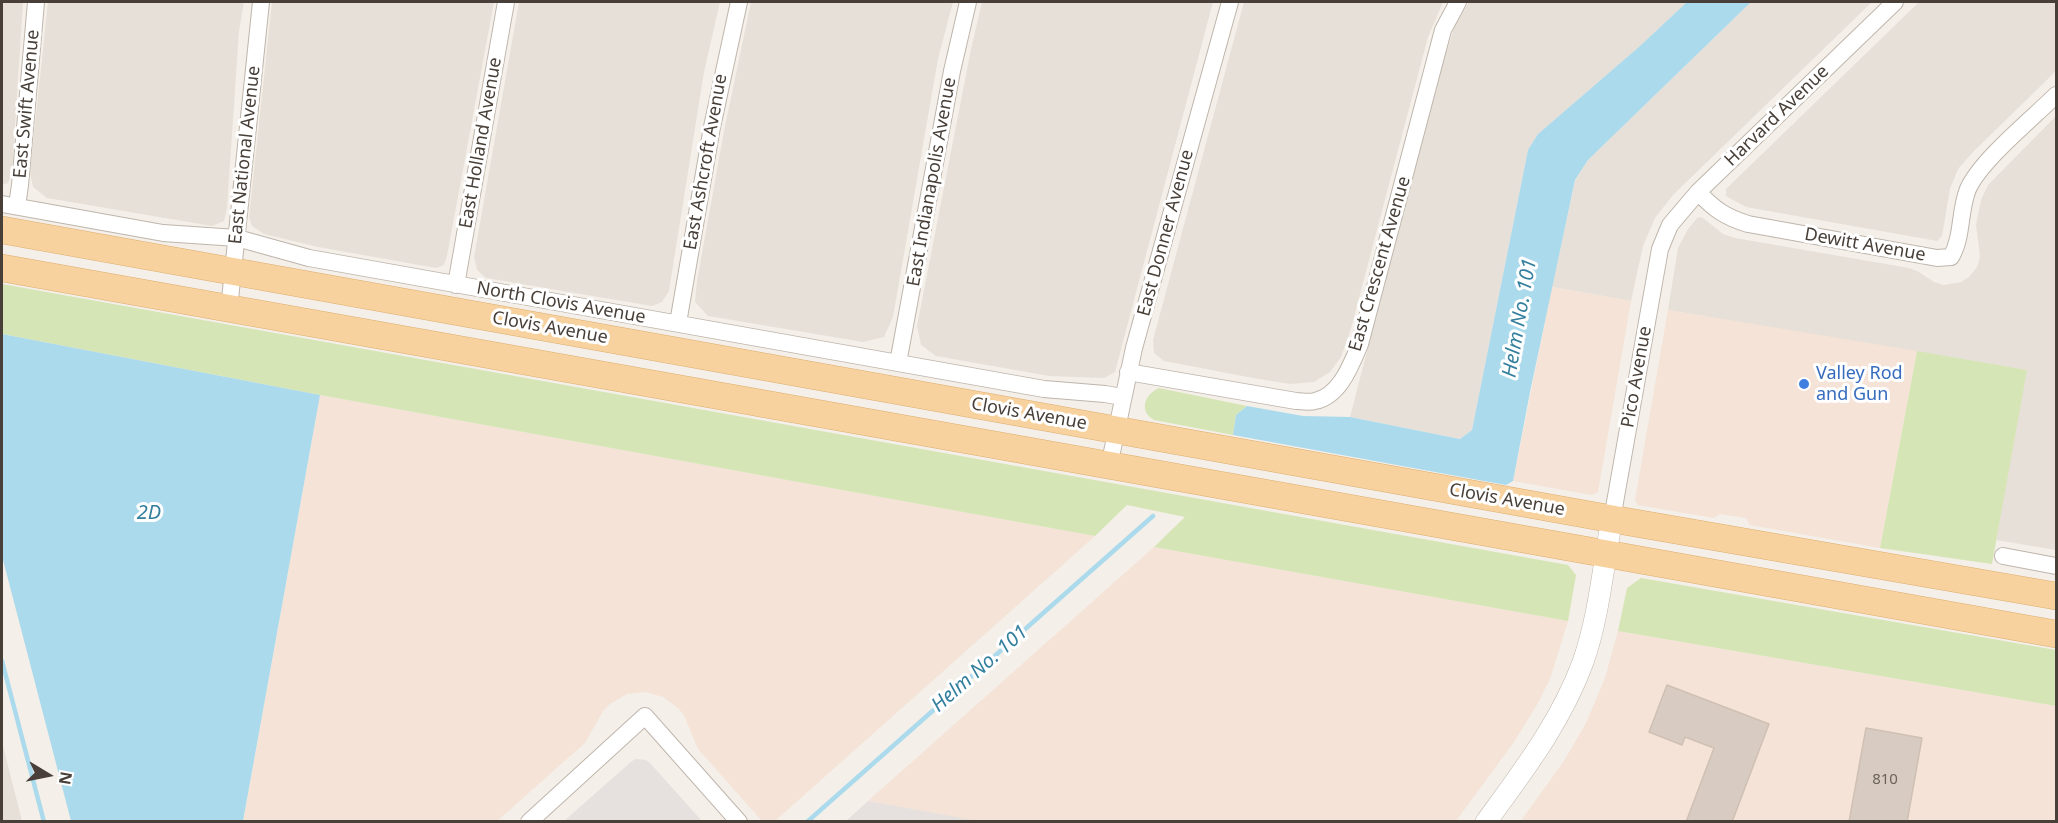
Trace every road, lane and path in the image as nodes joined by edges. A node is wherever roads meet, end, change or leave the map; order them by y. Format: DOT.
graph roads {
  1 [pos="36,2"];
  2 [pos="261,2"];
  3 [pos="506,2"];
  4 [pos="739,2"];
  5 [pos="968,2"];
  6 [pos="1230,2"];
  7 [pos="1458,2"];
  8 [pos="1895,2"];
  9 [pos="2056,94"];
  10 [pos="1698,192"];
  11 [pos="9,205"];
  12 [pos="2,230"];
  13 [pos="1665,235"];
  14 [pos="237,238"];
  15 [pos="2,268"];
  16 [pos="233,271"];
  17 [pos="456,285"];
  18 [pos="229,309"];
  19 [pos="678,323"];
  20 [pos="898,363"];
  21 [pos="1128,372"];
  22 [pos="1122,397"];
  23 [pos="1116,430"];
  24 [pos="1109,466"];
  25 [pos="1612,519"];
  26 [pos="1605,554"];
  27 [pos="2003,556"];
  28 [pos="2056,566"];
  29 [pos="2056,596"];
  30 [pos="2056,633"];
  31 [pos="529,822"];
  32 [pos="739,822"];
  33 [pos="1486,822"];
  1 -- 11 [label="street, East Swift Avenue"];
  2 -- 14 [label="street, East National Avenue"];
  3 -- 17 [label="street, East Holland Avenue"];
  4 -- 19 [label="street, East Ashcroft Avenue"];
  5 -- 20 [label="street, East Indianapolis Avenue"];
  6 -- 21 [label="street, East Donner Avenue"];
  7 -- 21 [label="street, East Crescent Avenue"];
  8 -- 10 [label="street, Harvard Avenue"];
  9 -- 10 [label="street, Dewitt Avenue"];
  10 -- 13 [label="street, Harvard Avenue"];
  11 -- 14 [label="street, North Clovis Avenue"];
  12 -- 16 [label="main road, Clovis Avenue"];
  13 -- 25 [label="street, Pico Avenue"];
  14 -- 16 [label="street, East National Avenue"];
  14 -- 17 [label="street, North Clovis Avenue"];
  15 -- 18 [label="main road, Clovis Avenue"];
  16 -- 18 [label="street, East National Avenue"];
  16 -- 23 [label="main road, Clovis Avenue"];
  17 -- 19 [label="street, North Clovis Avenue"];
  18 -- 24 [label="main road, Clovis Avenue"];
  19 -- 20 [label="street, North Clovis Avenue"];
  20 -- 22 [label="street, North Clovis Avenue"];
  21 -- 22 [label="street, East Donner Avenue"];
  22 -- 23 [label="street, East Donner Avenue"];
  23 -- 24 [label="street, East Donner Avenue"];
  23 -- 25 [label="main road, Clovis Avenue"];
  24 -- 26 [label="main road, Clovis Avenue"];
  25 -- 26 [label="street"];
  25 -- 29 [label="main road, Clovis Avenue"];
  26 -- 30 [label="main road, Clovis Avenue"];
  26 -- 33 [label="street"];
  27 -- 28 [label="street"];
  31 -- 32 [label="street"];
}
